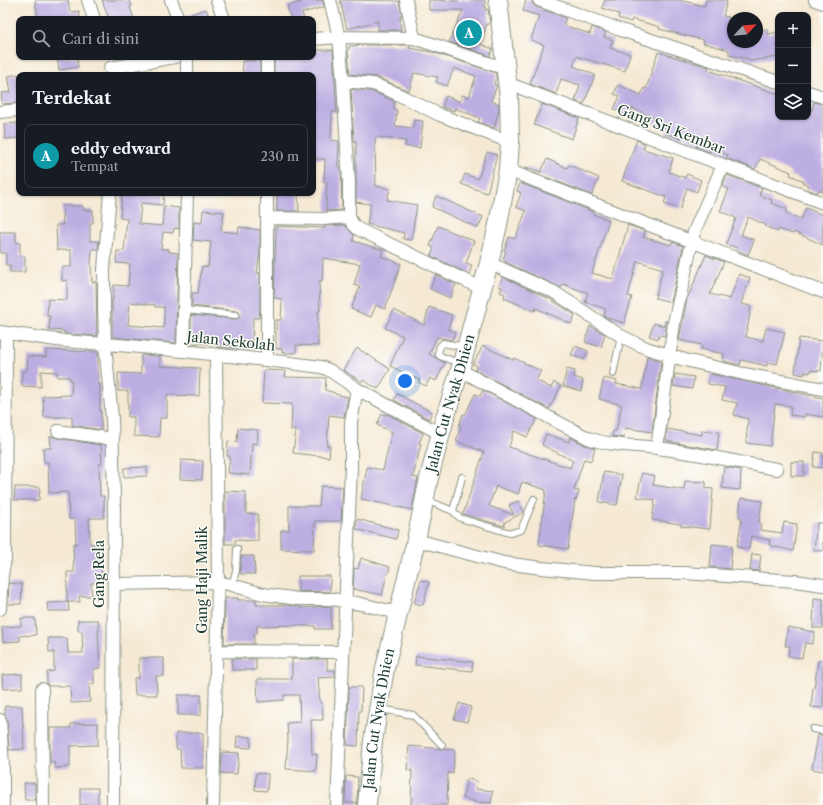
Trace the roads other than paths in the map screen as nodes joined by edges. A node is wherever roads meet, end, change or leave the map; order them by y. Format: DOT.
graph roads {
  1 [pos="88,0"];
  2 [pos="170,0"];
  3 [pos="217,0"];
  4 [pos="330,0"];
  5 [pos="406,0"];
  6 [pos="498,0"];
  7 [pos="539,0"];
  8 [pos="816,0"];
  9 [pos="823,3"];
  10 [pos="93,16"];
  11 [pos="177,16"];
  12 [pos="223,16"];
  13 [pos="339,37"];
  14 [pos="414,38"];
  15 [pos="316,39"];
  16 [pos="155,60"];
  17 [pos="187,60"];
  18 [pos="267,60"];
  19 [pos="109,67"];
  20 [pos="188,72"];
  21 [pos="267,72"];
  22 [pos="507,76"];
  23 [pos="343,81"];
  24 [pos="775,81"];
  25 [pos="823,84"];
  26 [pos="817,95"];
  27 [pos="16,110"];
  28 [pos="0,112"];
  29 [pos="510,142"];
  30 [pos="723,165"];
  31 [pos="508,170"];
  32 [pos="110,196"];
  33 [pos="187,196"];
  34 [pos="267,196"];
  35 [pos="823,203"];
  36 [pos="349,217"];
  37 [pos="267,218"];
  38 [pos="692,241"];
  39 [pos="489,263"];
  40 [pos="483,288"];
  41 [pos="823,292"];
  42 [pos="184,310"];
  43 [pos="236,315"];
  44 [pos="3,333"];
  45 [pos="621,336"];
  46 [pos="105,344"];
  47 [pos="466,347"];
  48 [pos="183,351"];
  49 [pos="216,355"];
  50 [pos="670,355"];
  51 [pos="267,360"];
  52 [pos="461,368"];
  53 [pos="613,374"];
  54 [pos="357,389"];
  55 [pos="823,389"];
  56 [pos="58,432"];
  57 [pos="441,434"];
  58 [pos="113,439"];
  59 [pos="657,448"];
  60 [pos="777,469"];
  61 [pos="462,477"];
  62 [pos="534,499"];
  63 [pos="425,500"];
  64 [pos="453,511"];
  65 [pos="416,540"];
  66 [pos="238,549"];
  67 [pos="218,582"];
  68 [pos="114,584"];
  69 [pos="232,585"];
  70 [pos="823,585"];
  71 [pos="345,601"];
  72 [pos="0,608"];
  73 [pos="398,613"];
  74 [pos="216,651"];
  75 [pos="343,652"];
  76 [pos="42,689"];
  77 [pos="377,708"];
  78 [pos="0,720"];
  79 [pos="813,729"];
  80 [pos="823,731"];
  81 [pos="442,745"];
  82 [pos="3,805"];
  83 [pos="43,805"];
  84 [pos="113,805"];
  85 [pos="213,805"];
  86 [pos="337,805"];
  87 [pos="367,805"];
  1 -- 10 [label="street"];
  2 -- 11 [label="street"];
  3 -- 12 [label="street"];
  4 -- 13 [label="street"];
  5 -- 14 [label="street"];
  6 -- 22 [label="main road, Jalan Cut Nyak Dhien"];
  7 -- 24 [label="street"];
  8 -- 9 [label="street"];
  13 -- 14 [label="street, Gang Sri Kembar"];
  13 -- 15 [label="street, Gang Sri Kembar"];
  13 -- 23 [label="street"];
  14 -- 22 [label="street, Gang Sri Kembar"];
  16 -- 19 [label="street"];
  17 -- 20 [label="street"];
  18 -- 21 [label="street"];
  22 -- 29 [label="main road, Jalan Cut Nyak Dhien"];
  22 -- 30 [label="street, Gang Sri Kembar"];
  23 -- 29 [label="street"];
  23 -- 36 [label="street"];
  25 -- 26 [label="street"];
  27 -- 28 [label="street"];
  29 -- 31 [label="main road, Jalan Cut Nyak Dhien"];
  30 -- 35 [label="street, Gang Sri Kembar"];
  30 -- 38 [label="street"];
  31 -- 38 [label="street"];
  31 -- 39 [label="main road, Jalan Cut Nyak Dhien"];
  32 -- 46 [label="street, Gang Rela"];
  33 -- 42 [label="street"];
  34 -- 37 [label="street"];
  36 -- 37 [label="street"];
  36 -- 40 [label="street"];
  37 -- 51 [label="street"];
  38 -- 41 [label="street"];
  38 -- 50 [label="street"];
  39 -- 40 [label="main road, Jalan Cut Nyak Dhien"];
  39 -- 45 [label="street"];
  40 -- 47 [label="main road, Jalan Cut Nyak Dhien"];
  42 -- 43 [label="lane"];
  42 -- 48 [label="street"];
  44 -- 46 [label="street, Jalan Sekolah"];
  44 -- 72 [label="street"];
  45 -- 50 [label="street"];
  45 -- 53 [label="lane"];
  46 -- 48 [label="street, Jalan Sekolah"];
  46 -- 58 [label="street, Gang Rela"];
  47 -- 52 [label="main road, Jalan Cut Nyak Dhien"];
  47 -- 52 [label="lane"];
  48 -- 49 [label="street, Jalan Sekolah"];
  49 -- 51 [label="street, Jalan Sekolah"];
  49 -- 67 [label="street, Gang Haji Malik"];
  50 -- 55 [label="street"];
  50 -- 59 [label="street"];
  51 -- 54 [label="street, Jalan Sekolah"];
  52 -- 57 [label="main road, Jalan Cut Nyak Dhien"];
  52 -- 59 [label="street"];
  54 -- 57 [label="street, Jalan Sekolah"];
  54 -- 71 [label="street"];
  56 -- 58 [label="street"];
  57 -- 63 [label="main road, Jalan Cut Nyak Dhien"];
  58 -- 68 [label="street, Gang Rela"];
  59 -- 60 [label="street"];
  61 -- 64 [label="lane"];
  62 -- 64 [label="lane"];
  63 -- 64 [label="lane"];
  63 -- 65 [label="main road, Jalan Cut Nyak Dhien"];
  65 -- 70 [label="street"];
  65 -- 73 [label="main road, Jalan Cut Nyak Dhien"];
  66 -- 69 [label="lane"];
  67 -- 68 [label="street"];
  67 -- 69 [label="street"];
  67 -- 74 [label="street, Gang Haji Malik"];
  68 -- 84 [label="street, Gang Rela"];
  69 -- 71 [label="street"];
  71 -- 73 [label="street"];
  71 -- 75 [label="street"];
  73 -- 77 [label="main road, Jalan Cut Nyak Dhien"];
  74 -- 75 [label="street"];
  74 -- 85 [label="street, Gang Haji Malik"];
  75 -- 86 [label="street"];
  76 -- 83 [label="street"];
  77 -- 81 [label="lane"];
  77 -- 87 [label="main road, Jalan Cut Nyak Dhien"];
  78 -- 82 [label="street"];
  79 -- 80 [label="lane"];
}
